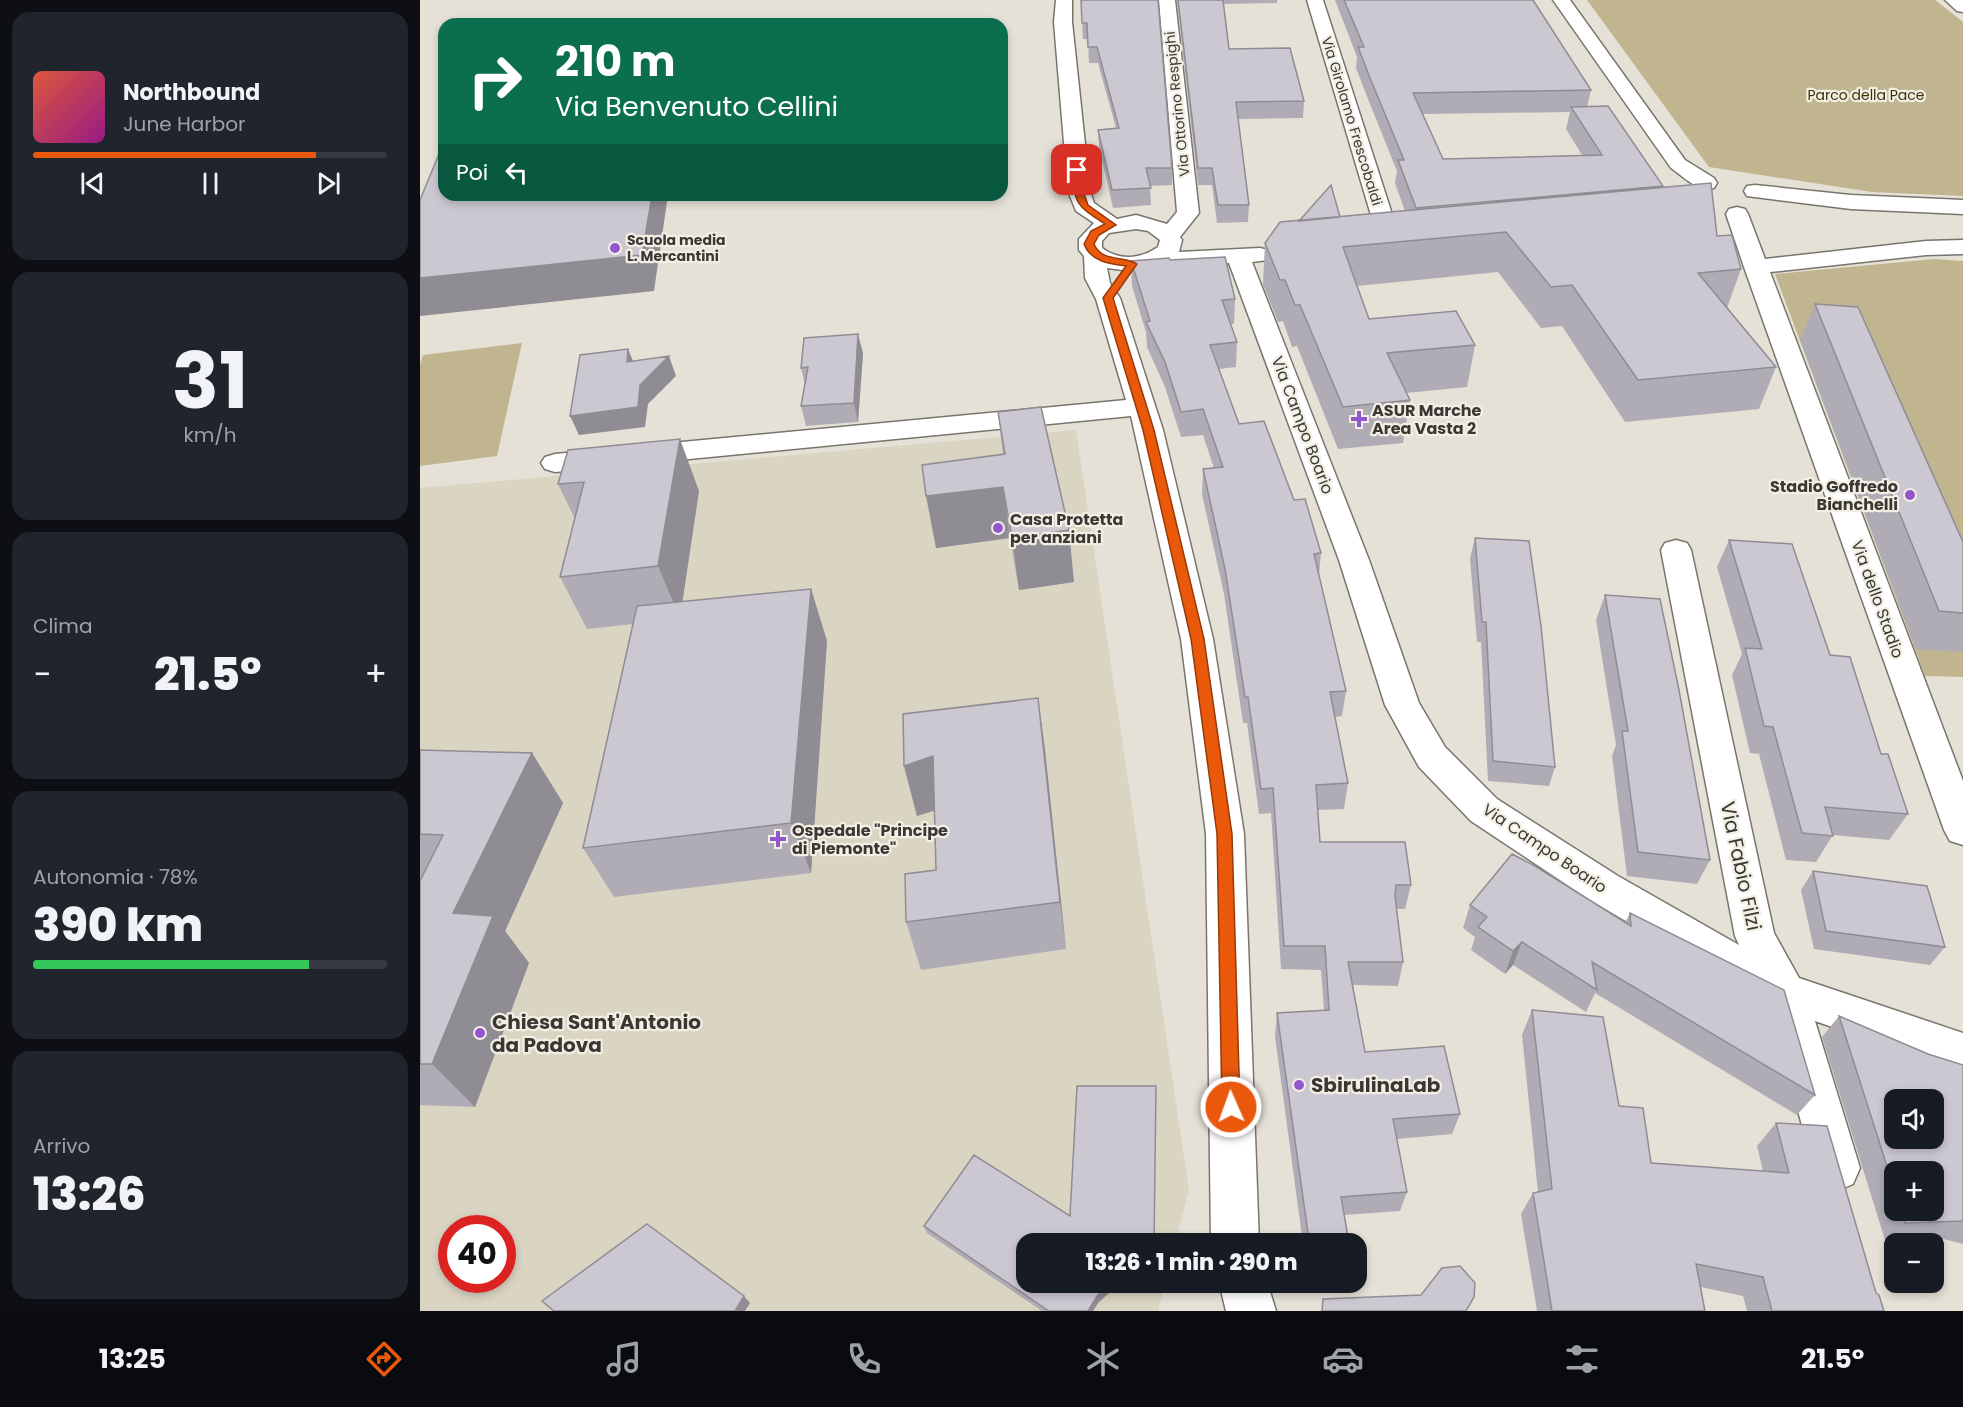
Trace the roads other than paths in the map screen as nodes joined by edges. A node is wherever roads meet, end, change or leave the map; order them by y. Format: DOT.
graph roads {
  1 [pos="1064,0"];
  2 [pos="1167,0"];
  3 [pos="1315,0"];
  4 [pos="1561,0"];
  5 [pos="1953,0"];
  6 [pos="1963,8"];
  7 [pos="1730,197"];
  8 [pos="1084,206"];
  9 [pos="1963,207"];
  10 [pos="1112,225"];
  11 [pos="1166,235"];
  12 [pos="1413,240"];
  13 [pos="1390,242"];
  14 [pos="1366,244"];
  15 [pos="1093,247"];
  16 [pos="1963,247"];
  17 [pos="1285,252"];
  18 [pos="1224,256"];
  19 [pos="1143,262"];
  20 [pos="1756,267"];
  21 [pos="1108,298"];
  22 [pos="1141,407"];
  23 [pos="555,463"];
  24 [pos="1676,550"];
  25 [pos="1963,830"];
  26 [pos="1785,992"];
  27 [pos="1963,1053"];
  28 [pos="1849,1209"];
  29 [pos="1234,1233"];
  30 [pos="1234,1293"];
  31 [pos="1246,1293"];
  32 [pos="1234,1311"];
  33 [pos="1251,1311"];
  1 -- 8 [label="street"];
  2 -- 11 [label="street, Via Ottorino Respighi"];
  3 -- 13 [label="street, Via Girolamo Frescobaldi"];
  4 -- 7 [label="street"];
  5 -- 6 [label="street"];
  7 -- 9 [label="street"];
  7 -- 20 [label="street, Via dello Stadio"];
  8 -- 10 [label="street"];
  8 -- 15 [label="street"];
  10 -- 11 [label="street"];
  10 -- 15 [label="street"];
  11 -- 18 [label="street"];
  11 -- 19 [label="street, Via Ottorino Respighi"];
  12 -- 13 [label="street"];
  13 -- 14 [label="street"];
  15 -- 19 [label="street"];
  15 -- 21 [label="street"];
  16 -- 20 [label="street"];
  17 -- 18 [label="street"];
  18 -- 19 [label="street"];
  18 -- 26 [label="street, Via Campo Boario"];
  19 -- 21 [label="street, Via Ottorino Respighi"];
  20 -- 25 [label="street, Via dello Stadio"];
  21 -- 22 [label="street"];
  22 -- 23 [label="street"];
  22 -- 29 [label="street"];
  24 -- 26 [label="street, Via Fabio Filzi"];
  26 -- 27 [label="street, Via Campo Boario"];
  26 -- 28 [label="street, Via Fabio Filzi"];
  30 -- 32 [label="street"];
  31 -- 33 [label="street"];
}
